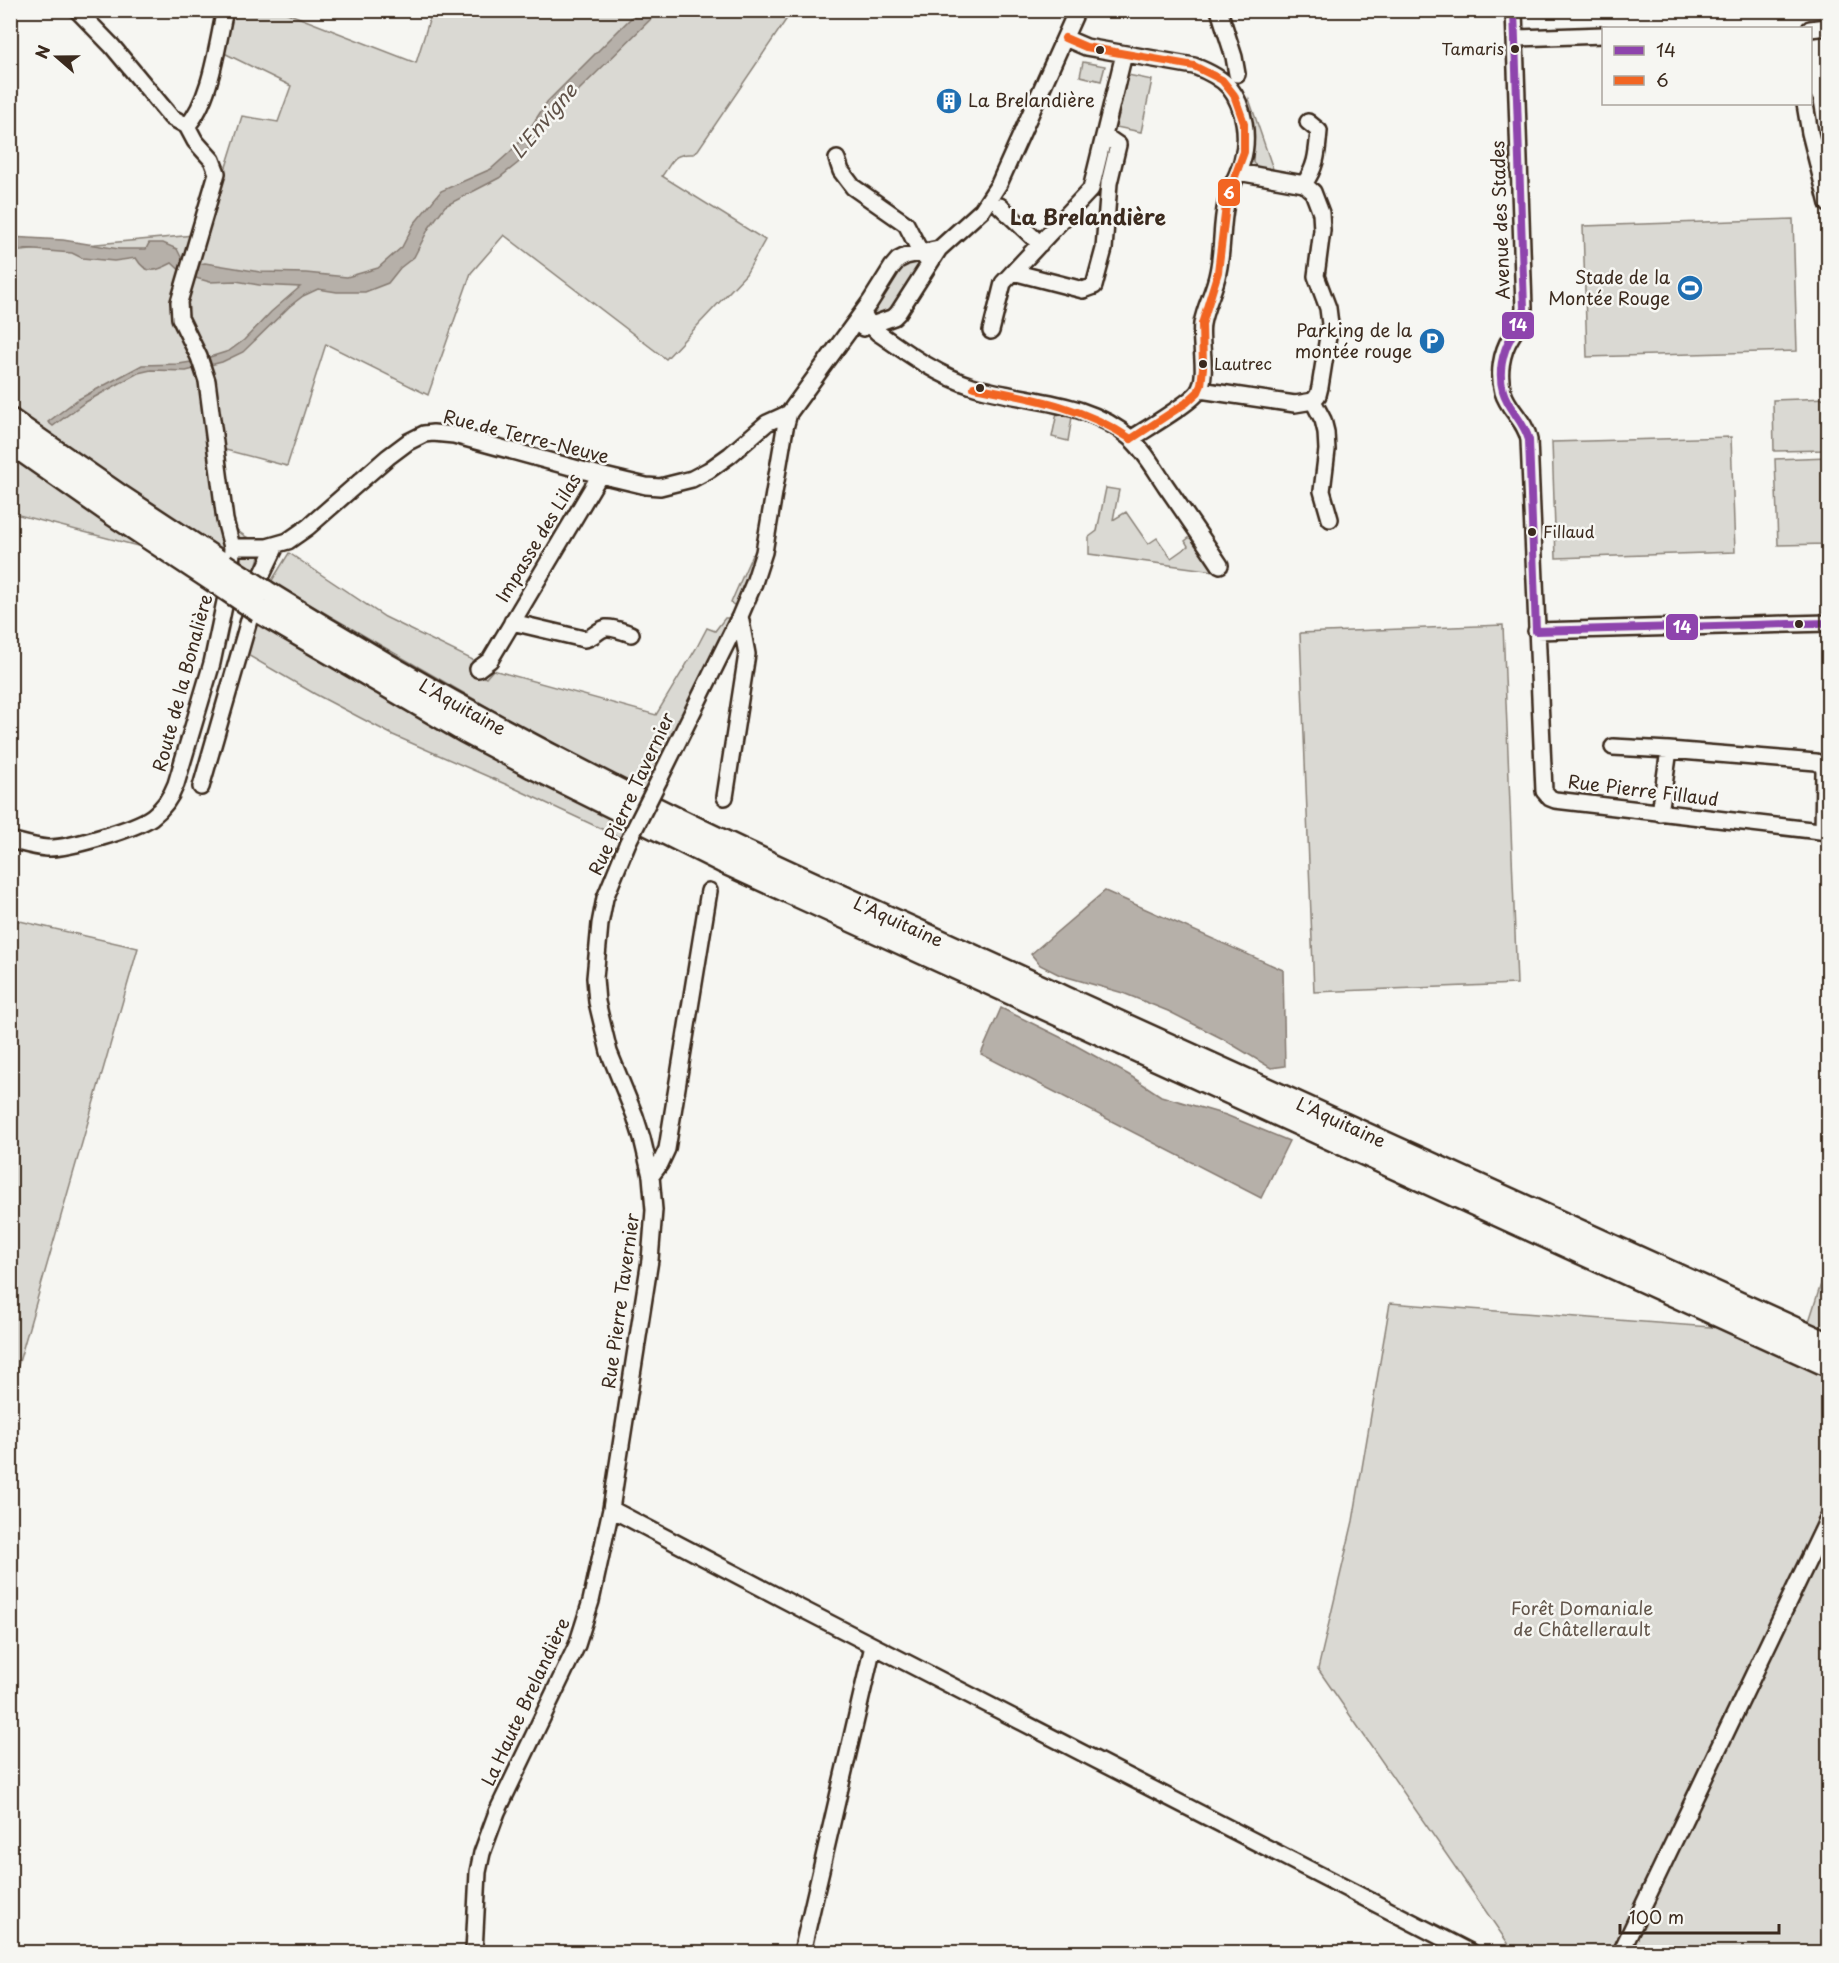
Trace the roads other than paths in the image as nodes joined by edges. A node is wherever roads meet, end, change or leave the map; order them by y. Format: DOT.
graph roads {
  1 [pos="77,10"];
  2 [pos="225,10"];
  3 [pos="1077,10"];
  4 [pos="1218,10"];
  5 [pos="1514,10"];
  6 [pos="1828,27"];
  7 [pos="1812,29"];
  8 [pos="1602,35"];
  9 [pos="1065,38"];
  10 [pos="1515,38"];
  11 [pos="1124,54"];
  12 [pos="1237,74"];
  13 [pos="1805,105"];
  14 [pos="1308,122"];
  15 [pos="187,126"];
  16 [pos="1105,136"];
  17 [pos="837,159"];
  18 [pos="1238,172"];
  19 [pos="1304,184"];
  20 [pos="1828,204"];
  21 [pos="1000,206"];
  22 [pos="1040,244"];
  23 [pos="924,260"];
  24 [pos="1012,272"];
  25 [pos="866,319"];
  26 [pos="991,332"];
  27 [pos="1200,390"];
  28 [pos="1313,401"];
  29 [pos="789,413"];
  30 [pos="10,420"];
  31 [pos="1131,439"];
  32 [pos="10,442"];
  33 [pos="600,475"];
  34 [pos="1330,519"];
  35 [pos="276,546"];
  36 [pos="1220,565"];
  37 [pos="225,566"];
  38 [pos="262,601"];
  39 [pos="740,616"];
  40 [pos="512,622"];
  41 [pos="1828,623"];
  42 [pos="1536,631"];
  43 [pos="631,634"];
  44 [pos="478,669"];
  45 [pos="1613,747"];
  46 [pos="1669,750"];
  47 [pos="201,787"];
  48 [pos="724,797"];
  49 [pos="1660,813"];
  50 [pos="1826,832"];
  51 [pos="10,840"];
  52 [pos="709,891"];
  53 [pos="651,1176"];
  54 [pos="1828,1344"];
  55 [pos="1828,1365"];
  56 [pos="611,1509"];
  57 [pos="1828,1519"];
  58 [pos="873,1646"];
  59 [pos="474,1953"];
  60 [pos="802,1953"];
  61 [pos="1470,1953"];
  62 [pos="1621,1953"];
  1 -- 15 [label="street, Route de la Bonalière"];
  2 -- 15 [label="street"];
  3 -- 9 [label="street, Rue Pierre Tavernier"];
  4 -- 12 [label="street"];
  5 -- 10 [label="street, Avenue des Stades"];
  6 -- 7 [label="street"];
  8 -- 10 [label="street"];
  9 -- 11 [label="street"];
  9 -- 23 [label="street, Rue Pierre Tavernier"];
  10 -- 42 [label="street, Avenue des Stades"];
  11 -- 16 [label="street"];
  11 -- 18 [label="street"];
  13 -- 20 [label="street"];
  14 -- 19 [label="street"];
  15 -- 37 [label="street, Route de la Bonalière"];
  16 -- 22 [label="street"];
  16 -- 24 [label="street"];
  17 -- 23 [label="street"];
  18 -- 19 [label="street"];
  18 -- 27 [label="street"];
  19 -- 28 [label="street"];
  21 -- 22 [label="street"];
  22 -- 24 [label="street"];
  23 -- 25 [label="street"];
  23 -- 25 [label="street, Rue Pierre Tavernier"];
  24 -- 26 [label="street"];
  25 -- 29 [label="street, Rue Pierre Tavernier"];
  25 -- 31 [label="street"];
  27 -- 28 [label="street"];
  27 -- 31 [label="street"];
  28 -- 34 [label="street"];
  29 -- 33 [label="street, Rue de Terre-Neuve"];
  29 -- 39 [label="street, Rue Pierre Tavernier"];
  30 -- 37 [label="highway, L'Aquitaine"];
  31 -- 36 [label="street"];
  32 -- 37 [label="highway, L'Aquitaine"];
  33 -- 35 [label="street, Rue de Terre-Neuve"];
  33 -- 40 [label="street, Impasse des Lilas"];
  35 -- 37 [label="street, Rue de Terre-Neuve"];
  35 -- 47 [label="street"];
  37 -- 38 [label="highway, L'Aquitaine, bridge"];
  37 -- 51 [label="street, Route de la Bonalière"];
  38 -- 54 [label="highway, L'Aquitaine"];
  38 -- 55 [label="highway, L'Aquitaine"];
  39 -- 48 [label="street"];
  39 -- 53 [label="street, Rue Pierre Tavernier, bridge"];
  40 -- 43 [label="street, Impasse des Lilas"];
  40 -- 44 [label="street, Impasse des Lilas"];
  41 -- 42 [label="street"];
  42 -- 49 [label="street, Rue Pierre Fillaud"];
  45 -- 46 [label="street"];
  46 -- 49 [label="street"];
  46 -- 50 [label="street"];
  49 -- 50 [label="street, Rue Pierre Fillaud"];
  52 -- 53 [label="street"];
  53 -- 56 [label="street, Rue Pierre Tavernier"];
  56 -- 58 [label="street"];
  56 -- 59 [label="street, La Haute Brelandière"];
  57 -- 62 [label="street"];
  58 -- 60 [label="street"];
  58 -- 61 [label="street"];
}
